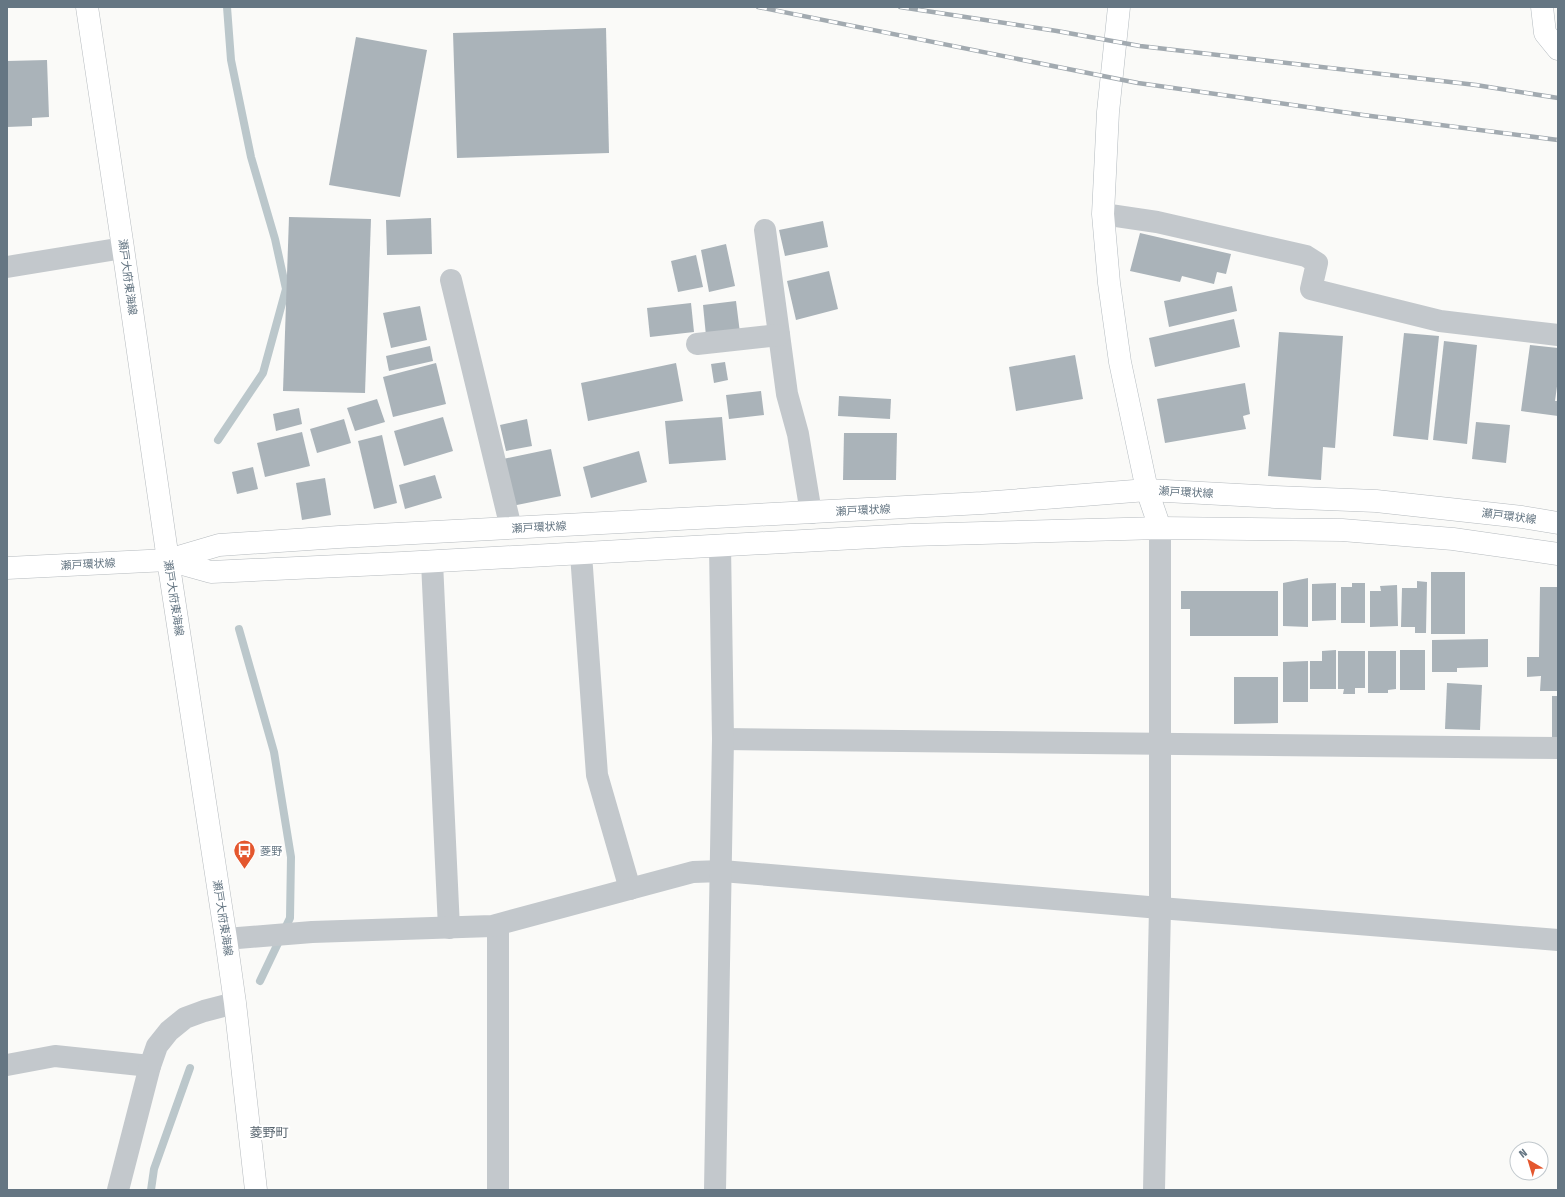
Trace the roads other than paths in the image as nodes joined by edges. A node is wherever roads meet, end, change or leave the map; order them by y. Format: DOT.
graph roads {
  1 [pos="87,7"];
  2 [pos="1118,7"];
  3 [pos="1542,7"];
  4 [pos="1558,49"];
  5 [pos="1103,214"];
  6 [pos="765,230"];
  7 [pos="123,248"];
  8 [pos="7,267"];
  9 [pos="451,280"];
  10 [pos="779,335"];
  11 [pos="1558,335"];
  12 [pos="697,344"];
  13 [pos="1147,490"];
  14 [pos="811,513"];
  15 [pos="1558,523"];
  16 [pos="511,528"];
  17 [pos="1160,528"];
  18 [pos="720,546"];
  19 [pos="581,554"];
  20 [pos="1558,554"];
  21 [pos="168,560"];
  22 [pos="432,562"];
  23 [pos="7,568"];
  24 [pos="723,739"];
  25 [pos="1161,743"];
  26 [pos="1558,748"];
  27 [pos="722,871"];
  28 [pos="630,889"];
  29 [pos="1160,908"];
  30 [pos="498,925"];
  31 [pos="449,928"];
  32 [pos="226,939"];
  33 [pos="1558,940"];
  34 [pos="235,1003"];
  35 [pos="7,1065"];
  36 [pos="150,1066"];
  37 [pos="118,1190"];
  38 [pos="256,1190"];
  39 [pos="498,1190"];
  40 [pos="715,1190"];
  41 [pos="1154,1190"];
  1 -- 7 [label="main road, 瀬戸大府東海線"];
  2 -- 5 [label="main road"];
  3 -- 4 [label="main road"];
  5 -- 11 [label="street"];
  5 -- 13 [label="main road"];
  6 -- 10 [label="street"];
  7 -- 8 [label="street"];
  7 -- 21 [label="main road, 瀬戸大府東海線"];
  9 -- 16 [label="street"];
  10 -- 12 [label="street"];
  10 -- 14 [label="street"];
  13 -- 14 [label="main road, 瀬戸環状線"];
  13 -- 15 [label="main road, 瀬戸環状線"];
  13 -- 17 [label="main road"];
  14 -- 16 [label="main road, 瀬戸環状線"];
  16 -- 21 [label="main road, 瀬戸環状線"];
  17 -- 18 [label="main road, 瀬戸環状線"];
  17 -- 20 [label="main road, 瀬戸環状線"];
  17 -- 25 [label="street"];
  18 -- 19 [label="main road, 瀬戸環状線"];
  18 -- 24 [label="street"];
  19 -- 22 [label="main road, 瀬戸環状線"];
  19 -- 28 [label="street"];
  21 -- 22 [label="main road, 瀬戸環状線"];
  21 -- 23 [label="main road, 瀬戸環状線"];
  21 -- 32 [label="main road, 瀬戸大府東海線"];
  22 -- 31 [label="street"];
  24 -- 25 [label="street"];
  24 -- 27 [label="street"];
  25 -- 26 [label="street"];
  25 -- 29 [label="street"];
  27 -- 28 [label="street"];
  27 -- 29 [label="street"];
  27 -- 40 [label="street"];
  28 -- 30 [label="street"];
  29 -- 33 [label="street"];
  29 -- 41 [label="street"];
  30 -- 31 [label="street"];
  30 -- 39 [label="street"];
  31 -- 32 [label="street"];
  32 -- 34 [label="main road, 瀬戸大府東海線"];
  34 -- 36 [label="street"];
  34 -- 38 [label="main road, 瀬戸大府東海線"];
  35 -- 36 [label="street"];
  36 -- 37 [label="street"];
}
